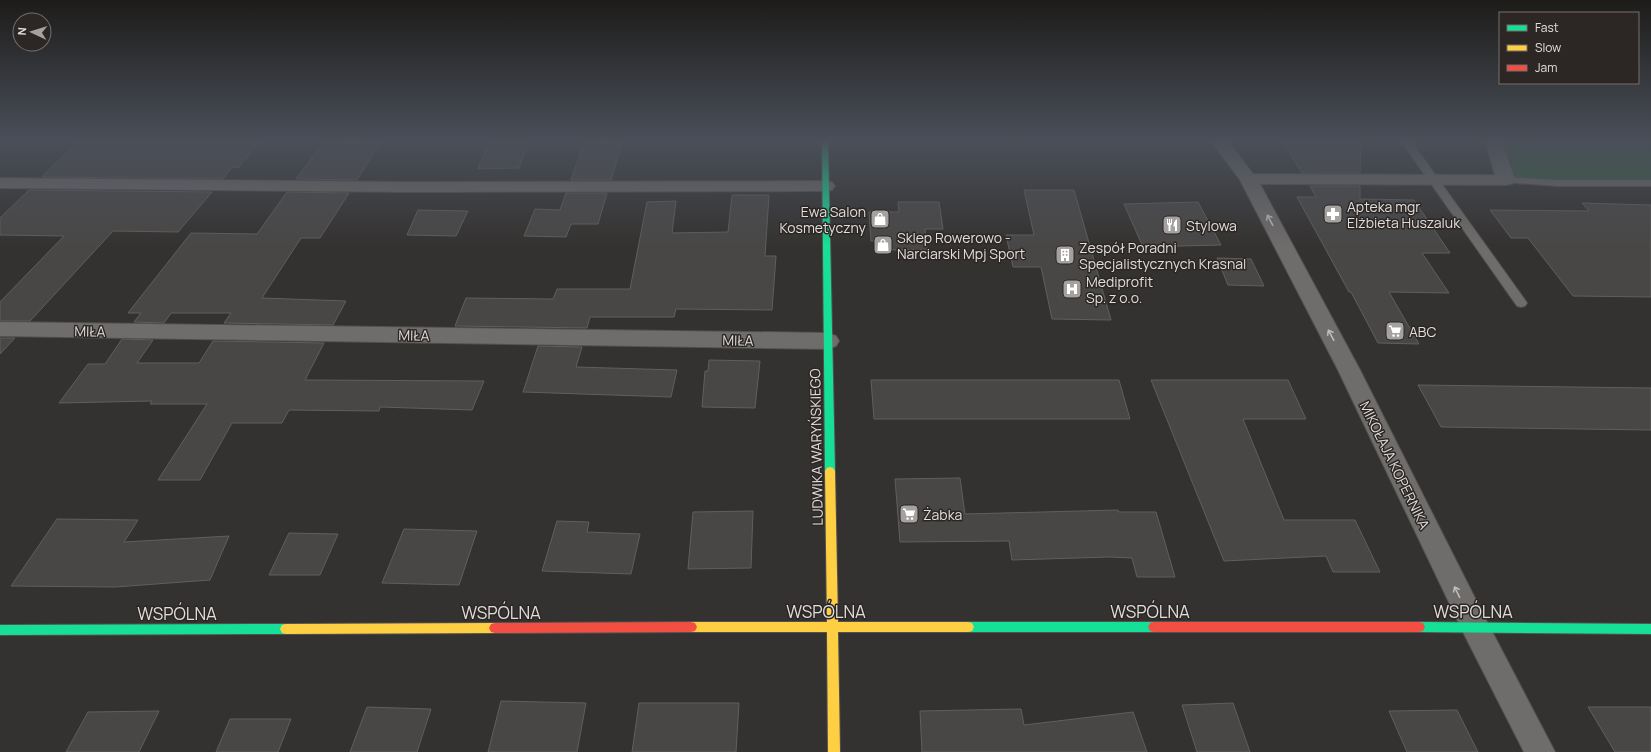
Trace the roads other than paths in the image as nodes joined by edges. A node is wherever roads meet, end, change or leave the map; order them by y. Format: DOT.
graph roads {
  1 [pos="826,176"];
  2 [pos="1246,176"];
  3 [pos="1432,176"];
  4 [pos="1505,176"];
  5 [pos="1248,179"];
  6 [pos="1434,179"];
  7 [pos="1506,180"];
  8 [pos="0,183"];
  9 [pos="1651,183"];
  10 [pos="826,186"];
  11 [pos="1521,303"];
  12 [pos="0,329"];
  13 [pos="828,341"];
  14 [pos="1475,627"];
  15 [pos="833,628"];
  16 [pos="1651,629"];
  17 [pos="0,630"];
  18 [pos="834,752"];
  19 [pos="1540,752"];
  1 -- 10 [label="street, LUDWIKA WARYŃSKIEGO"];
  2 -- 5 [label="street, MIKOŁAJA KOPERNIKA"];
  3 -- 6 [label="lane"];
  4 -- 7 [label="street"];
  5 -- 6 [label="street"];
  14 -- 5 [label="street, MIKOŁAJA KOPERNIKA, one-way"];
  6 -- 7 [label="street"];
  6 -- 11 [label="lane"];
  7 -- 9 [label="lane"];
  8 -- 10 [label="street"];
  10 -- 13 [label="street, LUDWIKA WARYŃSKIEGO"];
  12 -- 13 [label="street, MIŁA"];
  13 -- 15 [label="street, LUDWIKA WARYŃSKIEGO"];
  14 -- 15 [label="street, WSPÓLNA"];
  14 -- 16 [label="street, WSPÓLNA"];
  14 -- 19 [label="street, MIKOŁAJA KOPERNIKA"];
  15 -- 17 [label="street, WSPÓLNA"];
  15 -- 18 [label="street, LUDWIKA WARYŃSKIEGO"];
}
